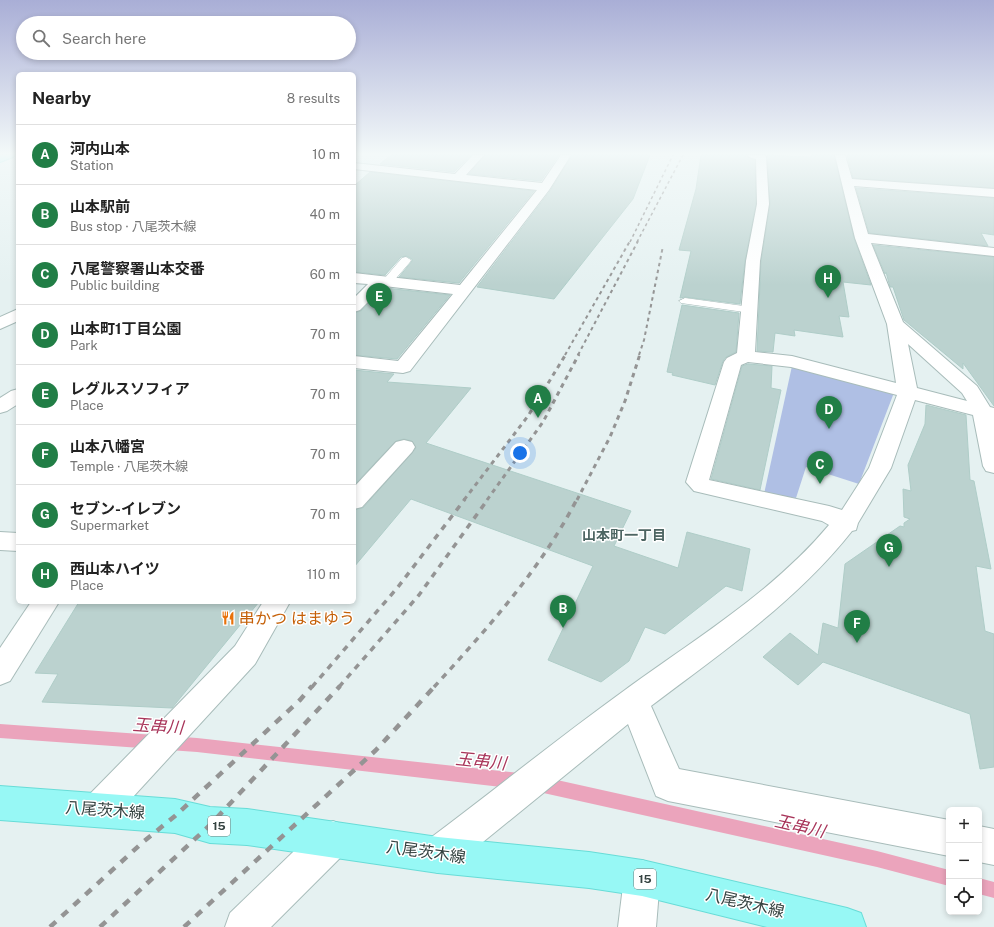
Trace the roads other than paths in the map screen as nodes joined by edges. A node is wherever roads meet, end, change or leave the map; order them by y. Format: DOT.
graph roads {
  1 [pos="536,198"];
  2 [pos="763,198"];
  3 [pos="851,198"];
  4 [pos="862,238"];
  5 [pos="994,252"];
  6 [pos="406,260"];
  7 [pos="356,278"];
  8 [pos="385,281"];
  9 [pos="463,290"];
  10 [pos="685,301"];
  11 [pos="356,305"];
  12 [pos="751,310"];
  13 [pos="895,324"];
  14 [pos="746,356"];
  15 [pos="356,362"];
  16 [pos="907,391"];
  17 [pos="16,396"];
  18 [pos="0,407"];
  19 [pos="989,413"];
  20 [pos="404,447"];
  21 [pos="994,466"];
  22 [pos="356,499"];
  23 [pos="847,524"];
  24 [pos="0,541"];
  25 [pos="16,542"];
  26 [pos="45,604"];
  27 [pos="275,604"];
  28 [pos="0,672"];
  29 [pos="634,701"];
  30 [pos="0,803"];
  31 [pos="98,810"];
  32 [pos="946,837"];
  33 [pos="333,839"];
  34 [pos="982,845"];
  35 [pos="994,847"];
  36 [pos="438,855"];
  37 [pos="642,878"];
  38 [pos="244,927"];
  39 [pos="637,927"];
  40 [pos="847,927"];
  1 -- 9 [label="street"];
  2 -- 12 [label="street"];
  3 -- 4 [label="street"];
  4 -- 5 [label="street"];
  4 -- 13 [label="street"];
  6 -- 8 [label="lane"];
  7 -- 8 [label="street"];
  8 -- 9 [label="street"];
  8 -- 11 [label="street"];
  9 -- 15 [label="street"];
  10 -- 12 [label="lane"];
  12 -- 14 [label="street"];
  13 -- 16 [label="street"];
  13 -- 19 [label="street"];
  14 -- 16 [label="street"];
  14 -- 23 [label="street"];
  16 -- 19 [label="street"];
  16 -- 23 [label="street"];
  17 -- 18 [label="street"];
  19 -- 21 [label="street"];
  20 -- 22 [label="street"];
  23 -- 29 [label="street"];
  24 -- 25 [label="street"];
  26 -- 28 [label="street"];
  27 -- 31 [label="street"];
  29 -- 32 [label="street"];
  29 -- 36 [label="street"];
  30 -- 31 [label="main road, 八尾茨木線 / 15"];
  31 -- 33 [label="main road, 八尾茨木線 / 15"];
  33 -- 36 [label="main road, 八尾茨木線 / 15"];
  33 -- 38 [label="street"];
  34 -- 35 [label="street"];
  36 -- 37 [label="main road, 八尾茨木線 / 15"];
  37 -- 39 [label="street"];
  37 -- 40 [label="main road, 八尾茨木線 / 15"];
}
